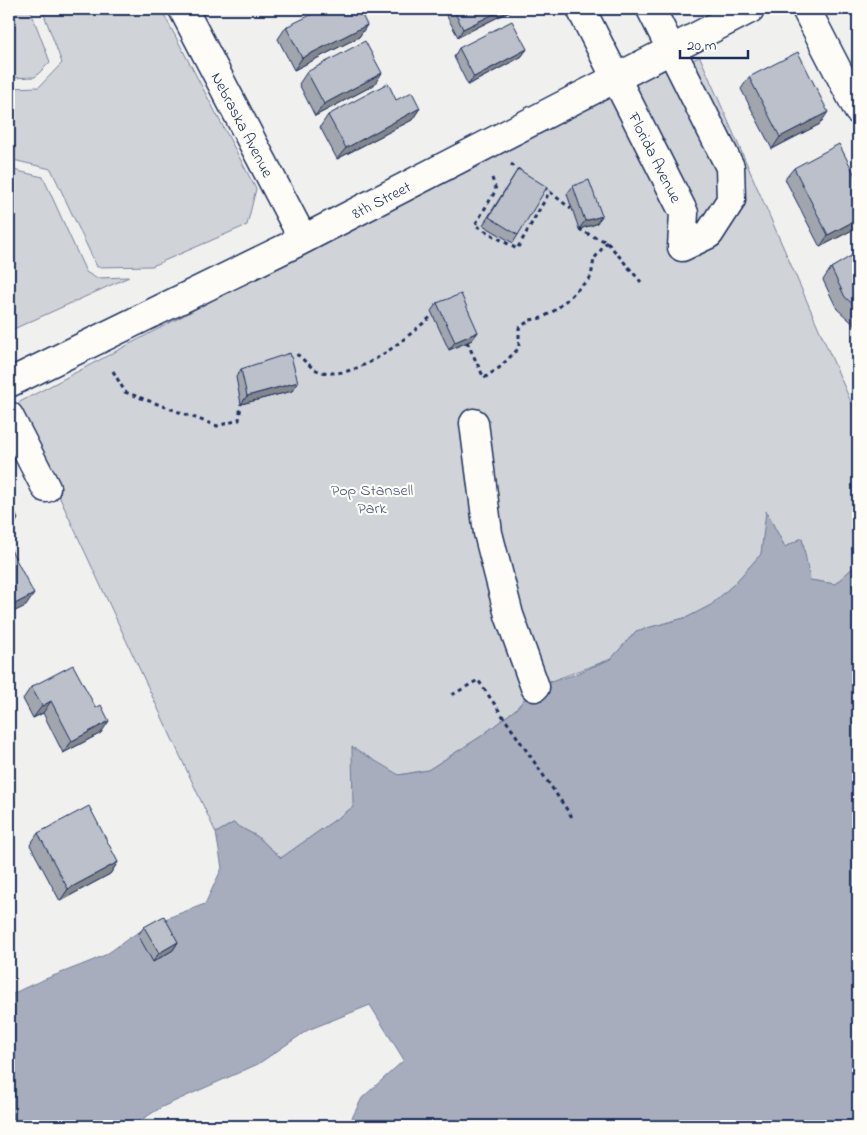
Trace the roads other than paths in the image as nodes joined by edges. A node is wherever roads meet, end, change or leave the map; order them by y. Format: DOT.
graph roads {
  1 [pos="184,9"];
  2 [pos="581,9"];
  3 [pos="651,9"];
  4 [pos="750,9"];
  5 [pos="806,9"];
  6 [pos="673,50"];
  7 [pos="616,77"];
  8 [pos="858,110"];
  9 [pos="303,239"];
  10 [pos="9,383"];
  11 [pos="9,416"];
  12 [pos="474,423"];
  13 [pos="46,488"];
  14 [pos="535,686"];
  1 -- 9 [label="street, Nebraska Avenue"];
  2 -- 7 [label="street, Florida Avenue"];
  3 -- 6 [label="street, Florida Avenue"];
  4 -- 6 [label="street, 8th Street"];
  5 -- 8 [label="street"];
  6 -- 7 [label="street, 8th Street"];
  6 -- 7 [label="street, Florida Avenue"];
  7 -- 9 [label="street, 8th Street"];
  9 -- 10 [label="street, 8th Street"];
  11 -- 13 [label="street"];
  12 -- 14 [label="street"];
}
